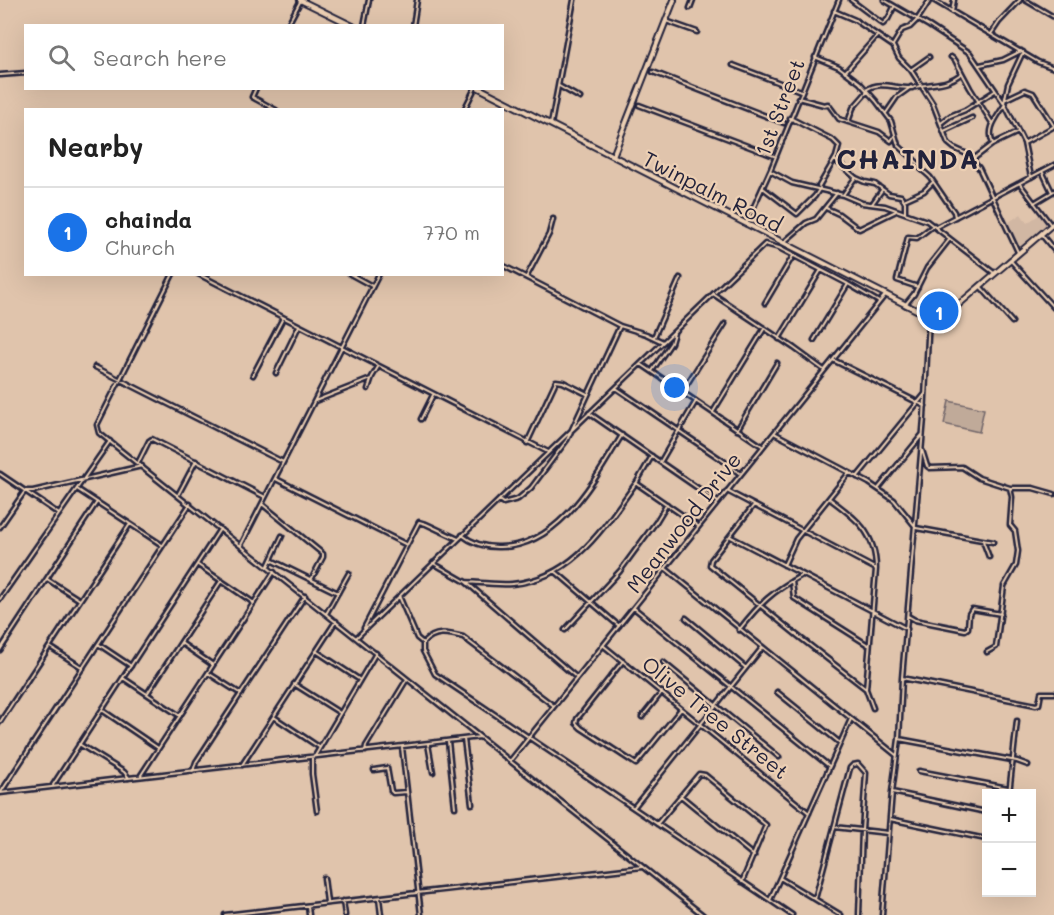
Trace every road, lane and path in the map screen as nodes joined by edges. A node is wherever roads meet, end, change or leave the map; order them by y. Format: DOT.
graph roads {
  1 [pos="301,0"];
  2 [pos="369,0"];
  3 [pos="417,0"];
  4 [pos="574,0"];
  5 [pos="674,0"];
  6 [pos="693,0"];
  7 [pos="839,0"];
  8 [pos="850,0"];
  9 [pos="884,0"];
  10 [pos="932,0"];
  11 [pos="954,0"];
  12 [pos="1020,0"];
  13 [pos="1025,0"];
  14 [pos="894,7"];
  15 [pos="690,8"];
  16 [pos="834,11"];
  17 [pos="952,12"];
  18 [pos="1054,17"];
  19 [pos="917,20"];
  20 [pos="666,21"];
  21 [pos="288,24"];
  22 [pos="348,24"];
  23 [pos="364,24"];
  24 [pos="413,24"];
  25 [pos="697,32"];
  26 [pos="991,34"];
  27 [pos="877,35"];
  28 [pos="892,46"];
  29 [pos="1022,52"];
  30 [pos="814,57"];
  31 [pos="929,57"];
  32 [pos="951,57"];
  33 [pos="733,65"];
  34 [pos="980,65"];
  35 [pos="1054,68"];
  36 [pos="911,70"];
  37 [pos="653,72"];
  38 [pos="846,72"];
  39 [pos="24,73"];
  40 [pos="961,74"];
  41 [pos="0,75"];
  42 [pos="921,85"];
  43 [pos="560,86"];
  44 [pos="911,87"];
  45 [pos="255,90"];
  46 [pos="476,90"];
  47 [pos="481,90"];
  48 [pos="801,91"];
  49 [pos="866,91"];
  50 [pos="995,91"];
  51 [pos="580,98"];
  52 [pos="798,98"];
  53 [pos="978,101"];
  54 [pos="1005,102"];
  55 [pos="639,105"];
  56 [pos="272,108"];
  57 [pos="465,108"];
  58 [pos="886,114"];
  59 [pos="790,118"];
  60 [pos="972,118"];
  61 [pos="848,122"];
  62 [pos="784,123"];
  63 [pos="941,123"];
  64 [pos="992,123"];
  65 [pos="551,125"];
  66 [pos="1054,126"];
  67 [pos="944,131"];
  68 [pos="1018,132"];
  69 [pos="894,136"];
  70 [pos="1024,143"];
  71 [pos="993,144"];
  72 [pos="613,156"];
  73 [pos="774,156"];
  74 [pos="834,160"];
  75 [pos="972,160"];
  76 [pos="1054,165"];
  77 [pos="770,171"];
  78 [pos="1043,172"];
  79 [pos="1031,177"];
  80 [pos="855,178"];
  81 [pos="932,183"];
  82 [pos="1020,184"];
  83 [pos="763,188"];
  84 [pos="819,188"];
  85 [pos="882,190"];
  86 [pos="1053,191"];
  87 [pos="837,193"];
  88 [pos="843,195"];
  89 [pos="993,199"];
  90 [pos="903,200"];
  91 [pos="1034,203"];
  92 [pos="872,204"];
  93 [pos="826,208"];
  94 [pos="896,211"];
  95 [pos="904,213"];
  96 [pos="955,217"];
  97 [pos="553,219"];
  98 [pos="746,224"];
  99 [pos="1053,224"];
  100 [pos="935,226"];
  101 [pos="1041,234"];
  102 [pos="950,239"];
  103 [pos="783,243"];
  104 [pos="1054,250"];
  105 [pos="1018,252"];
  106 [pos="793,256"];
  107 [pos="1011,260"];
  108 [pos="504,266"];
  109 [pos="821,270"];
  110 [pos="995,274"];
  111 [pos="172,276"];
  112 [pos="202,276"];
  113 [pos="354,276"];
  114 [pos="378,276"];
  115 [pos="527,277"];
  116 [pos="680,278"];
  117 [pos="848,284"];
  118 [pos="373,286"];
  119 [pos="980,286"];
  120 [pos="918,287"];
  121 [pos="880,292"];
  122 [pos="713,294"];
  123 [pos="886,294"];
  124 [pos="879,302"];
  125 [pos="765,303"];
  126 [pos="905,304"];
  127 [pos="1054,308"];
  128 [pos="283,318"];
  129 [pos="932,318"];
  130 [pos="1012,322"];
  131 [pos="725,324"];
  132 [pos="620,326"];
  133 [pos="299,327"];
  134 [pos="764,328"];
  135 [pos="674,331"];
  136 [pos="654,337"];
  137 [pos="779,339"];
  138 [pos="814,340"];
  139 [pos="663,342"];
  140 [pos="342,348"];
  141 [pos="832,360"];
  142 [pos="777,363"];
  143 [pos="641,364"];
  144 [pos="94,367"];
  145 [pos="378,367"];
  146 [pos="824,370"];
  147 [pos="651,371"];
  148 [pos="276,372"];
  149 [pos="253,375"];
  150 [pos="120,379"];
  151 [pos="371,379"];
  152 [pos="616,388"];
  153 [pos="368,389"];
  154 [pos="682,392"];
  155 [pos="433,394"];
  156 [pos="587,394"];
  157 [pos="925,394"];
  158 [pos="315,401"];
  159 [pos="696,401"];
  160 [pos="918,402"];
  161 [pos="925,406"];
  162 [pos="713,412"];
  163 [pos="589,413"];
  164 [pos="421,419"];
  165 [pos="571,430"];
  166 [pos="736,430"];
  167 [pos="677,431"];
  168 [pos="773,433"];
  169 [pos="622,435"];
  170 [pos="922,435"];
  171 [pos="110,441"];
  172 [pos="527,442"];
  173 [pos="762,446"];
  174 [pos="911,450"];
  175 [pos="921,450"];
  176 [pos="548,452"];
  177 [pos="652,456"];
  178 [pos="196,461"];
  179 [pos="283,462"];
  180 [pos="660,462"];
  181 [pos="138,463"];
  182 [pos="142,466"];
  183 [pos="849,473"];
  184 [pos="0,474"];
  185 [pos="740,474"];
  186 [pos="857,477"];
  187 [pos="275,478"];
  188 [pos="83,479"];
  189 [pos="636,483"];
  190 [pos="1010,488"];
  191 [pos="76,489"];
  192 [pos="878,489"];
  193 [pos="25,491"];
  194 [pos="727,491"];
  195 [pos="1054,494"];
  196 [pos="178,495"];
  197 [pos="266,497"];
  198 [pos="830,499"];
  199 [pos="499,500"];
  200 [pos="97,502"];
  201 [pos="718,502"];
  202 [pos="190,504"];
  203 [pos="262,504"];
  204 [pos="667,504"];
  205 [pos="754,505"];
  206 [pos="59,514"];
  207 [pos="130,524"];
  208 [pos="699,526"];
  209 [pos="0,527"];
  210 [pos="915,527"];
  211 [pos="220,529"];
  212 [pos="804,530"];
  213 [pos="462,535"];
  214 [pos="282,536"];
  215 [pos="730,536"];
  216 [pos="458,539"];
  217 [pos="983,541"];
  218 [pos="993,542"];
  219 [pos="162,545"];
  220 [pos="241,545"];
  221 [pos="407,545"];
  222 [pos="989,557"];
  223 [pos="271,560"];
  224 [pos="433,563"];
  225 [pos="198,565"];
  226 [pos="784,565"];
  227 [pos="267,567"];
  228 [pos="665,568"];
  229 [pos="876,569"];
  230 [pos="555,571"];
  231 [pos="274,572"];
  232 [pos="349,573"];
  233 [pos="803,575"];
  234 [pos="47,579"];
  235 [pos="221,580"];
  236 [pos="311,580"];
  237 [pos="792,581"];
  238 [pos="466,582"];
  239 [pos="338,594"];
  240 [pos="305,596"];
  241 [pos="399,596"];
  242 [pos="0,599"];
  243 [pos="80,600"];
  244 [pos="591,602"];
  245 [pos="254,603"];
  246 [pos="759,604"];
  247 [pos="634,608"];
  248 [pos="872,610"];
  249 [pos="327,614"];
  250 [pos="1001,614"];
  251 [pos="908,616"];
  252 [pos="686,618"];
  253 [pos="336,621"];
  254 [pos="619,626"];
  255 [pos="907,629"];
  256 [pos="565,630"];
  257 [pos="740,630"];
  258 [pos="363,631"];
  259 [pos="356,638"];
  260 [pos="181,643"];
  261 [pos="423,643"];
  262 [pos="98,644"];
  263 [pos="603,645"];
  264 [pos="869,646"];
  265 [pos="50,647"];
  266 [pos="762,648"];
  267 [pos="0,650"];
  268 [pos="316,651"];
  269 [pos="987,652"];
  270 [pos="376,654"];
  271 [pos="623,661"];
  272 [pos="663,662"];
  273 [pos="213,665"];
  274 [pos="130,666"];
  275 [pos="82,668"];
  276 [pos="746,668"];
  277 [pos="208,673"];
  278 [pos="123,678"];
  279 [pos="577,678"];
  280 [pos="902,678"];
  281 [pos="407,679"];
  282 [pos="360,680"];
  283 [pos="294,684"];
  284 [pos="731,686"];
  285 [pos="866,688"];
  286 [pos="662,692"];
  287 [pos="777,692"];
  288 [pos="1054,693"];
  289 [pos="147,694"];
  290 [pos="241,694"];
  291 [pos="715,705"];
  292 [pos="554,706"];
  293 [pos="873,708"];
  294 [pos="681,709"];
  295 [pos="102,710"];
  296 [pos="340,714"];
  297 [pos="180,716"];
  298 [pos="273,717"];
  299 [pos="642,717"];
  300 [pos="851,719"];
  301 [pos="1017,721"];
  302 [pos="0,722"];
  303 [pos="700,724"];
  304 [pos="480,737"];
  305 [pos="530,737"];
  306 [pos="464,739"];
  307 [pos="899,739"];
  308 [pos="448,741"];
  309 [pos="840,743"];
  310 [pos="80,744"];
  311 [pos="428,744"];
  312 [pos="319,747"];
  313 [pos="402,747"];
  314 [pos="158,748"];
  315 [pos="365,752"];
  316 [pos="313,756"];
  317 [pos="897,756"];
  318 [pos="779,757"];
  319 [pos="510,761"];
  320 [pos="1011,762"];
  321 [pos="241,765"];
  322 [pos="1028,765"];
  323 [pos="829,766"];
  324 [pos="374,770"];
  325 [pos="194,771"];
  326 [pos="919,771"];
  327 [pos="433,772"];
  328 [pos="140,777"];
  329 [pos="129,778"];
  330 [pos="52,787"];
  331 [pos="1008,788"];
  332 [pos="407,792"];
  333 [pos="892,792"];
  334 [pos="1,793"];
  335 [pos="681,795"];
  336 [pos="472,804"];
  337 [pos="455,807"];
  338 [pos="633,808"];
  339 [pos="982,811"];
  340 [pos="317,812"];
  341 [pos="809,813"];
  342 [pos="890,819"];
  343 [pos="657,824"];
  344 [pos="834,827"];
  345 [pos="862,830"];
  346 [pos="889,834"];
  347 [pos="982,837"];
  348 [pos="754,856"];
  349 [pos="642,867"];
  350 [pos="324,878"];
  351 [pos="780,879"];
  352 [pos="742,882"];
  353 [pos="418,893"];
  354 [pos="379,898"];
  355 [pos="815,898"];
  356 [pos="770,900"];
  357 [pos="343,901"];
  358 [pos="327,903"];
  359 [pos="308,906"];
  360 [pos="276,909"];
  361 [pos="225,915"];
  362 [pos="276,915"];
  363 [pos="309,915"];
  364 [pos="345,915"];
  365 [pos="381,915"];
  366 [pos="421,915"];
  367 [pos="703,915"];
  368 [pos="792,915"];
  369 [pos="841,915"];
  370 [pos="859,915"];
  371 [pos="882,915"];
  1 -- 21 [label="street"];
  1 -- 22 [label="main road"];
  2 -- 23 [label="street"];
  3 -- 24 [label="street"];
  4 -- 43 [label="street"];
  5 -- 20 [label="main road"];
  6 -- 15 [label="street"];
  7 -- 16 [label="street, 1st Street"];
  8 -- 14 [label="street"];
  9 -- 14 [label="street"];
  10 -- 17 [label="street"];
  10 -- 19 [label="street"];
  11 -- 17 [label="street"];
  12 -- 26 [label="street"];
  13 -- 18 [label="street"];
  14 -- 19 [label="street"];
  16 -- 27 [label="street"];
  16 -- 30 [label="street, 1st Street"];
  17 -- 26 [label="street"];
  19 -- 28 [label="street"];
  19 -- 34 [label="street"];
  20 -- 25 [label="street"];
  20 -- 72 [label="main road"];
  26 -- 29 [label="street"];
  27 -- 28 [label="street"];
  27 -- 38 [label="street"];
  28 -- 36 [label="street"];
  29 -- 34 [label="street"];
  29 -- 35 [label="street"];
  29 -- 54 [label="street"];
  30 -- 38 [label="street"];
  30 -- 48 [label="street, 1st Street"];
  31 -- 36 [label="street"];
  32 -- 40 [label="street"];
  33 -- 48 [label="street"];
  34 -- 50 [label="street"];
  36 -- 42 [label="street"];
  37 -- 62 [label="street"];
  38 -- 49 [label="street"];
  39 -- 41 [label="street"];
  40 -- 42 [label="street"];
  40 -- 53 [label="street"];
  42 -- 44 [label="street"];
  42 -- 63 [label="street"];
  43 -- 51 [label="street"];
  43 -- 65 [label="street"];
  44 -- 49 [label="street"];
  44 -- 58 [label="street"];
  45 -- 56 [label="street"];
  46 -- 57 [label="street"];
  47 -- 65 [label="main road, Twinpalm Road"];
  48 -- 52 [label="street, 1st Street"];
  49 -- 58 [label="street"];
  49 -- 61 [label="street"];
  50 -- 53 [label="street"];
  50 -- 54 [label="street"];
  52 -- 59 [label="street, 1st Street"];
  52 -- 61 [label="street"];
  53 -- 63 [label="street"];
  53 -- 64 [label="street"];
  54 -- 64 [label="street"];
  54 -- 66 [label="street"];
  54 -- 68 [label="street"];
  55 -- 73 [label="street"];
  58 -- 69 [label="street"];
  59 -- 74 [label="street"];
  59 -- 77 [label="street, 1st Street"];
  60 -- 67 [label="street"];
  61 -- 69 [label="street"];
  63 -- 67 [label="street"];
  64 -- 71 [label="street"];
  65 -- 72 [label="main road, Twinpalm Road"];
  66 -- 70 [label="street"];
  67 -- 75 [label="street"];
  68 -- 70 [label="street"];
  68 -- 71 [label="street"];
  69 -- 81 [label="street"];
  70 -- 79 [label="street"];
  71 -- 75 [label="street"];
  72 -- 98 [label="main road, Twinpalm Road"];
  74 -- 80 [label="street"];
  74 -- 84 [label="street"];
  75 -- 89 [label="street"];
  76 -- 78 [label="street"];
  77 -- 83 [label="street, 1st Street"];
  77 -- 84 [label="street"];
  78 -- 79 [label="street"];
  78 -- 86 [label="street"];
  79 -- 82 [label="street"];
  80 -- 85 [label="street"];
  80 -- 88 [label="street"];
  81 -- 90 [label="street"];
  81 -- 96 [label="street"];
  82 -- 89 [label="street"];
  82 -- 91 [label="street"];
  83 -- 84 [label="street"];
  83 -- 98 [label="street, 1st Street"];
  84 -- 87 [label="street"];
  85 -- 90 [label="street"];
  85 -- 92 [label="street"];
  86 -- 91 [label="street"];
  87 -- 88 [label="street"];
  87 -- 93 [label="street"];
  88 -- 92 [label="street"];
  89 -- 96 [label="street"];
  89 -- 105 [label="street"];
  90 -- 95 [label="street"];
  91 -- 99 [label="street"];
  92 -- 94 [label="street"];
  93 -- 94 [label="street"];
  93 -- 103 [label="street"];
  94 -- 95 [label="street"];
  95 -- 100 [label="street"];
  96 -- 100 [label="street"];
  97 -- 115 [label="street"];
  98 -- 103 [label="main road, Twinpalm Road"];
  99 -- 101 [label="main road"];
  100 -- 102 [label="street"];
  100 -- 120 [label="street"];
  101 -- 104 [label="street"];
  101 -- 105 [label="main road"];
  102 -- 110 [label="street"];
  102 -- 120 [label="street"];
  103 -- 121 [label="main road, Twinpalm Road"];
  105 -- 107 [label="main road"];
  106 -- 109 [label="street"];
  106 -- 122 [label="street"];
  106 -- 125 [label="street"];
  107 -- 110 [label="main road"];
  107 -- 127 [label="street"];
  108 -- 115 [label="street"];
  109 -- 117 [label="street"];
  109 -- 137 [label="street"];
  110 -- 119 [label="main road"];
  111 -- 150 [label="street"];
  112 -- 128 [label="street"];
  113 -- 118 [label="street"];
  114 -- 118 [label="street"];
  115 -- 132 [label="street"];
  116 -- 136 [label="street"];
  117 -- 124 [label="street"];
  117 -- 138 [label="street"];
  118 -- 140 [label="street"];
  119 -- 129 [label="main road"];
  119 -- 130 [label="street"];
  120 -- 126 [label="street"];
  121 -- 123 [label="main road, Twinpalm Road"];
  121 -- 124 [label="street"];
  122 -- 134 [label="street"];
  122 -- 135 [label="street"];
  123 -- 124 [label="street, Meanwood Drive"];
  123 -- 126 [label="main road, Twinpalm Road"];
  124 -- 141 [label="street, Meanwood Drive"];
  126 -- 129 [label="main road, Twinpalm Road"];
  128 -- 133 [label="street"];
  128 -- 149 [label="street"];
  129 -- 157 [label="street"];
  131 -- 154 [label="street"];
  132 -- 136 [label="street"];
  132 -- 156 [label="street"];
  133 -- 140 [label="street"];
  133 -- 148 [label="street"];
  134 -- 137 [label="street"];
  134 -- 162 [label="street"];
  135 -- 139 [label="street"];
  135 -- 147 [label="street"];
  136 -- 139 [label="street"];
  137 -- 146 [label="street"];
  139 -- 143 [label="street"];
  140 -- 145 [label="street"];
  140 -- 158 [label="street"];
  141 -- 146 [label="street, Meanwood Drive"];
  141 -- 160 [label="street"];
  142 -- 166 [label="street"];
  143 -- 147 [label="street"];
  143 -- 152 [label="street"];
  144 -- 150 [label="street"];
  145 -- 151 [label="street"];
  145 -- 155 [label="street"];
  146 -- 168 [label="street, Meanwood Drive"];
  147 -- 154 [label="street"];
  150 -- 171 [label="street"];
  150 -- 179 [label="street"];
  151 -- 153 [label="street"];
  151 -- 158 [label="street"];
  152 -- 163 [label="street"];
  152 -- 167 [label="street"];
  154 -- 159 [label="street"];
  155 -- 164 [label="street"];
  155 -- 172 [label="street"];
  156 -- 165 [label="street"];
  156 -- 172 [label="street"];
  157 -- 160 [label="street"];
  157 -- 161 [label="street"];
  158 -- 179 [label="street"];
  159 -- 162 [label="street"];
  159 -- 167 [label="street"];
  160 -- 161 [label="street"];
  160 -- 186 [label="street"];
  161 -- 170 [label="street"];
  162 -- 166 [label="street"];
  163 -- 165 [label="street"];
  163 -- 169 [label="street"];
  165 -- 176 [label="street"];
  165 -- 199 [label="street"];
  166 -- 173 [label="street"];
  167 -- 180 [label="street"];
  167 -- 185 [label="street"];
  168 -- 173 [label="street, Meanwood Drive"];
  168 -- 183 [label="street"];
  169 -- 177 [label="street"];
  169 -- 213 [label="street"];
  170 -- 174 [label="street"];
  170 -- 175 [label="street"];
  171 -- 181 [label="street"];
  171 -- 188 [label="street"];
  172 -- 176 [label="street"];
  173 -- 185 [label="street, Meanwood Drive"];
  174 -- 175 [label="street"];
  174 -- 192 [label="street"];
  175 -- 190 [label="street"];
  175 -- 210 [label="street"];
  176 -- 199 [label="street"];
  177 -- 180 [label="street"];
  177 -- 189 [label="street"];
  178 -- 181 [label="street"];
  178 -- 196 [label="street"];
  178 -- 197 [label="street"];
  179 -- 187 [label="street"];
  180 -- 201 [label="street"];
  181 -- 182 [label="street"];
  182 -- 188 [label="street"];
  182 -- 196 [label="street"];
  183 -- 186 [label="street"];
  183 -- 198 [label="street"];
  184 -- 193 [label="street"];
  185 -- 194 [label="street, Meanwood Drive"];
  186 -- 192 [label="street"];
  187 -- 197 [label="street"];
  187 -- 221 [label="street"];
  188 -- 191 [label="street"];
  188 -- 193 [label="street"];
  189 -- 204 [label="street"];
  189 -- 230 [label="street"];
  190 -- 195 [label="street"];
  190 -- 250 [label="street"];
  191 -- 200 [label="street"];
  191 -- 206 [label="street"];
  192 -- 210 [label="street"];
  193 -- 206 [label="street"];
  193 -- 209 [label="street"];
  194 -- 201 [label="street, Meanwood Drive"];
  194 -- 205 [label="street"];
  196 -- 202 [label="street"];
  197 -- 203 [label="street"];
  198 -- 212 [label="street"];
  198 -- 229 [label="street"];
  199 -- 213 [label="street"];
  200 -- 207 [label="street"];
  200 -- 234 [label="street"];
  201 -- 208 [label="street, Meanwood Drive"];
  202 -- 211 [label="street"];
  202 -- 219 [label="street"];
  203 -- 220 [label="street"];
  203 -- 236 [label="street"];
  204 -- 208 [label="street"];
  204 -- 244 [label="street"];
  205 -- 212 [label="street"];
  205 -- 215 [label="street"];
  206 -- 242 [label="street"];
  207 -- 219 [label="street"];
  207 -- 243 [label="street"];
  208 -- 228 [label="street, Meanwood Drive"];
  210 -- 217 [label="street"];
  210 -- 251 [label="street"];
  211 -- 220 [label="street"];
  211 -- 225 [label="street"];
  212 -- 226 [label="street"];
  212 -- 229 [label="street"];
  213 -- 216 [label="street"];
  214 -- 223 [label="street"];
  215 -- 226 [label="street"];
  215 -- 246 [label="street"];
  216 -- 221 [label="street"];
  216 -- 224 [label="street"];
  217 -- 218 [label="street"];
  217 -- 222 [label="street"];
  219 -- 262 [label="street"];
  220 -- 227 [label="street"];
  221 -- 258 [label="street"];
  223 -- 227 [label="street"];
  223 -- 236 [label="street"];
  224 -- 238 [label="street"];
  224 -- 241 [label="street"];
  225 -- 235 [label="street"];
  225 -- 274 [label="street"];
  226 -- 233 [label="street"];
  227 -- 231 [label="street"];
  228 -- 247 [label="street, Meanwood Drive"];
  228 -- 257 [label="street"];
  229 -- 248 [label="street"];
  230 -- 238 [label="street"];
  230 -- 244 [label="street"];
  231 -- 240 [label="street"];
  231 -- 245 [label="street"];
  232 -- 239 [label="street"];
  233 -- 237 [label="street"];
  233 -- 248 [label="street"];
  234 -- 243 [label="street"];
  234 -- 267 [label="street"];
  235 -- 245 [label="street"];
  235 -- 260 [label="street"];
  236 -- 239 [label="street"];
  237 -- 246 [label="street"];
  237 -- 264 [label="street"];
  238 -- 279 [label="street"];
  239 -- 249 [label="street"];
  240 -- 249 [label="street"];
  240 -- 290 [label="street"];
  241 -- 258 [label="street"];
  241 -- 261 [label="street"];
  243 -- 265 [label="street"];
  244 -- 254 [label="street"];
  244 -- 256 [label="street"];
  245 -- 273 [label="street"];
  246 -- 257 [label="street"];
  246 -- 285 [label="street"];
  247 -- 254 [label="street, Meanwood Drive"];
  247 -- 284 [label="street"];
  248 -- 255 [label="street"];
  248 -- 264 [label="street"];
  249 -- 253 [label="street"];
  250 -- 251 [label="street"];
  250 -- 269 [label="street"];
  251 -- 255 [label="street"];
  252 -- 276 [label="street"];
  253 -- 259 [label="street"];
  253 -- 268 [label="street"];
  254 -- 263 [label="street, Meanwood Drive"];
  255 -- 280 [label="street"];
  257 -- 266 [label="street"];
  258 -- 259 [label="street"];
  259 -- 270 [label="street"];
  260 -- 273 [label="street"];
  260 -- 289 [label="street"];
  261 -- 292 [label="street"];
  261 -- 305 [label="street"];
  262 -- 274 [label="street"];
  262 -- 275 [label="street"];
  263 -- 271 [label="street, Olive Tree Street"];
  263 -- 279 [label="street, Meanwood Drive"];
  264 -- 285 [label="street"];
  265 -- 275 [label="street"];
  265 -- 302 [label="street"];
  266 -- 276 [label="street"];
  266 -- 300 [label="street"];
  268 -- 282 [label="street"];
  268 -- 283 [label="street"];
  270 -- 281 [label="street"];
  270 -- 282 [label="street"];
  271 -- 286 [label="street, Olive Tree Street"];
  271 -- 294 [label="street"];
  272 -- 291 [label="street"];
  273 -- 277 [label="street"];
  274 -- 278 [label="street"];
  275 -- 334 [label="street"];
  276 -- 284 [label="street"];
  277 -- 290 [label="street"];
  277 -- 297 [label="street"];
  278 -- 289 [label="street"];
  278 -- 295 [label="street"];
  279 -- 292 [label="street, Meanwood Drive"];
  280 -- 288 [label="street"];
  280 -- 307 [label="street"];
  281 -- 304 [label="street"];
  281 -- 315 [label="street"];
  282 -- 296 [label="street"];
  283 -- 296 [label="street"];
  283 -- 298 [label="street"];
  284 -- 291 [label="street"];
  284 -- 323 [label="street"];
  285 -- 293 [label="street"];
  286 -- 294 [label="street, Olive Tree Street"];
  286 -- 299 [label="street"];
  287 -- 309 [label="street"];
  289 -- 297 [label="street"];
  290 -- 325 [label="street"];
  291 -- 303 [label="street"];
  291 -- 318 [label="street"];
  292 -- 305 [label="street, Meanwood Drive"];
  294 -- 303 [label="street, Olive Tree Street"];
  295 -- 310 [label="street"];
  295 -- 314 [label="street"];
  296 -- 312 [label="street"];
  297 -- 314 [label="street"];
  298 -- 312 [label="street"];
  298 -- 321 [label="street"];
  300 -- 309 [label="street"];
  300 -- 317 [label="street"];
  301 -- 320 [label="street"];
  303 -- 338 [label="street"];
  303 -- 341 [label="street, Olive Tree Street"];
  304 -- 306 [label="street"];
  304 -- 319 [label="street"];
  305 -- 319 [label="street, Meanwood Drive"];
  305 -- 338 [label="street"];
  306 -- 308 [label="street"];
  306 -- 336 [label="street"];
  307 -- 317 [label="street"];
  307 -- 320 [label="street"];
  308 -- 311 [label="street"];
  308 -- 337 [label="street"];
  309 -- 323 [label="street"];
  310 -- 329 [label="street"];
  310 -- 330 [label="street"];
  311 -- 313 [label="street"];
  311 -- 327 [label="street"];
  312 -- 316 [label="street"];
  313 -- 315 [label="street"];
  313 -- 332 [label="street"];
  314 -- 328 [label="street"];
  315 -- 316 [label="street"];
  316 -- 321 [label="street"];
  316 -- 340 [label="street"];
  317 -- 333 [label="street"];
  319 -- 349 [label="street"];
  320 -- 322 [label="street"];
  320 -- 331 [label="street"];
  321 -- 325 [label="street"];
  323 -- 341 [label="street"];
  324 -- 332 [label="street"];
  325 -- 328 [label="street"];
  326 -- 331 [label="street"];
  328 -- 329 [label="street"];
  329 -- 330 [label="street"];
  330 -- 334 [label="street"];
  332 -- 353 [label="street"];
  333 -- 339 [label="street"];
  333 -- 342 [label="street"];
  335 -- 343 [label="street"];
  335 -- 348 [label="street"];
  335 -- 348 [label="street"];
  338 -- 343 [label="street"];
  341 -- 351 [label="street"];
  342 -- 346 [label="street"];
  342 -- 347 [label="street"];
  343 -- 352 [label="street"];
  344 -- 345 [label="street"];
  344 -- 345 [label="street"];
  344 -- 355 [label="street"];
  345 -- 346 [label="street"];
  345 -- 370 [label="street"];
  346 -- 371 [label="street"];
  348 -- 352 [label="street"];
  349 -- 353 [label="street"];
  349 -- 367 [label="street"];
  350 -- 358 [label="street"];
  351 -- 355 [label="street"];
  351 -- 356 [label="street"];
  352 -- 356 [label="street"];
  353 -- 354 [label="street"];
  353 -- 366 [label="street"];
  354 -- 357 [label="street"];
  354 -- 365 [label="street"];
  355 -- 369 [label="street"];
  356 -- 368 [label="street"];
  357 -- 358 [label="street"];
  357 -- 364 [label="street"];
  358 -- 359 [label="street"];
  359 -- 360 [label="street"];
  359 -- 363 [label="street"];
  360 -- 361 [label="street"];
  360 -- 362 [label="street"];
}
